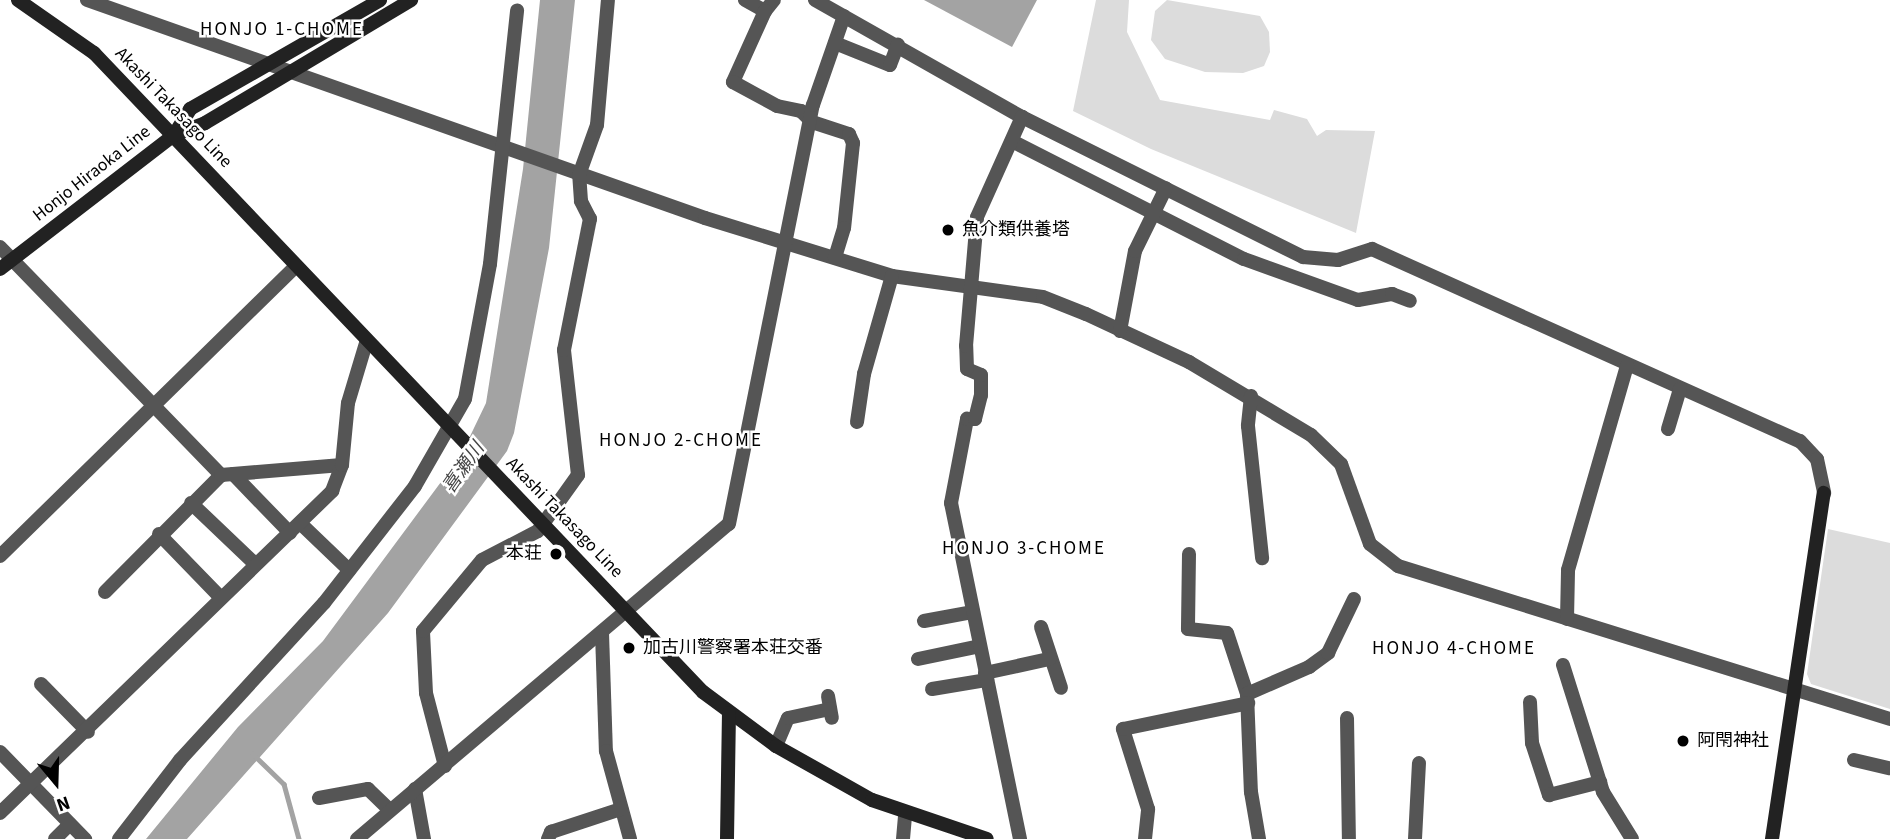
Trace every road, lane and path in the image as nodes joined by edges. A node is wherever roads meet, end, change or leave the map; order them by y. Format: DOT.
graph roads {
  1 [pos="18,0"];
  2 [pos="86,0"];
  3 [pos="380,0"];
  4 [pos="411,0"];
  5 [pos="608,0"];
  6 [pos="745,0"];
  7 [pos="815,0"];
  8 [pos="769,6"];
  9 [pos="517,10"];
  10 [pos="844,16"];
  11 [pos="835,43"];
  12 [pos="898,44"];
  13 [pos="265,66"];
  14 [pos="293,71"];
  15 [pos="1022,117"];
  16 [pos="813,122"];
  17 [pos="174,135"];
  18 [pos="1012,141"];
  19 [pos="500,147"];
  20 [pos="579,175"];
  21 [pos="1166,188"];
  22 [pos="1154,213"];
  23 [pos="786,242"];
  24 [pos="0,247"];
  25 [pos="835,258"];
  26 [pos="13,260"];
  27 [pos="295,267"];
  28 [pos="0,270"];
  29 [pos="892,276"];
  30 [pos="970,287"];
  31 [pos="1410,301"];
  32 [pos="1120,331"];
  33 [pos="366,343"];
  34 [pos="1627,365"];
  35 [pos="1680,388"];
  36 [pos="1251,396"];
  37 [pos="153,407"];
  38 [pos="857,422"];
  39 [pos="1668,429"];
  40 [pos="452,430"];
  41 [pos="342,465"];
  42 [pos="227,474"];
  43 [pos="1824,493"];
  44 [pos="191,503"];
  45 [pos="543,524"];
  46 [pos="295,528"];
  47 [pos="159,534"];
  48 [pos="1189,554"];
  49 [pos="0,556"];
  50 [pos="1262,558"];
  51 [pos="255,564"];
  52 [pos="349,570"];
  53 [pos="105,592"];
  54 [pos="221,598"];
  55 [pos="1354,599"];
  56 [pos="973,612"];
  57 [pos="628,613"];
  58 [pos="1567,619"];
  59 [pos="924,621"];
  60 [pos="1041,627"];
  61 [pos="603,633"];
  62 [pos="980,646"];
  63 [pos="918,659"];
  64 [pos="1049,659"];
  65 [pos="1563,665"];
  66 [pos="986,677"];
  67 [pos="41,684"];
  68 [pos="1795,686"];
  69 [pos="1061,688"];
  70 [pos="932,689"];
  71 [pos="1247,699"];
  72 [pos="1530,702"];
  73 [pos="830,708"];
  74 [pos="729,713"];
  75 [pos="1347,718"];
  76 [pos="1890,719"];
  77 [pos="88,732"];
  78 [pos="776,746"];
  79 [pos="1332,746"];
  80 [pos="1347,747"];
  81 [pos="0,752"];
  82 [pos="1854,760"];
  83 [pos="1419,763"];
  84 [pos="445,766"];
  85 [pos="1890,768"];
  86 [pos="1600,782"];
  87 [pos="33,785"];
  88 [pos="415,789"];
  89 [pos="318,798"];
  90 [pos="621,808"];
  91 [pos="390,810"];
  92 [pos="0,813"];
  93 [pos="905,814"];
  94 [pos="70,824"];
  95 [pos="359,838"];
  96 [pos="55,839"];
  97 [pos="85,839"];
  98 [pos="119,839"];
  99 [pos="424,839"];
  100 [pos="548,839"];
  101 [pos="629,839"];
  102 [pos="727,839"];
  103 [pos="903,839"];
  104 [pos="986,839"];
  105 [pos="1020,839"];
  106 [pos="1144,839"];
  107 [pos="1259,839"];
  108 [pos="1349,839"];
  109 [pos="1415,839"];
  110 [pos="1632,839"];
  111 [pos="1772,839"];
  1 -- 17 [label="main road, Akashi Takasago Line"];
  2 -- 13 [label="street"];
  3 -- 13 [label="main road"];
  4 -- 14 [label="main road"];
  5 -- 20 [label="street"];
  6 -- 8 [label="street"];
  7 -- 10 [label="street"];
  8 -- 16 [label="street"];
  9 -- 19 [label="street"];
  10 -- 11 [label="street"];
  10 -- 12 [label="street"];
  11 -- 12 [label="street"];
  11 -- 16 [label="street"];
  12 -- 15 [label="street"];
  13 -- 14 [label="street"];
  13 -- 17 [label="main road"];
  14 -- 17 [label="main road"];
  14 -- 19 [label="street"];
  15 -- 18 [label="street"];
  15 -- 21 [label="street"];
  16 -- 23 [label="street"];
  16 -- 25 [label="street"];
  17 -- 26 [label="main road, Honjo Hiraoka Line"];
  17 -- 27 [label="main road, Akashi Takasago Line"];
  18 -- 22 [label="street"];
  18 -- 30 [label="street"];
  19 -- 20 [label="street"];
  19 -- 40 [label="street"];
  20 -- 23 [label="street"];
  20 -- 45 [label="street"];
  21 -- 22 [label="street"];
  21 -- 34 [label="street"];
  22 -- 31 [label="street"];
  22 -- 32 [label="street"];
  23 -- 25 [label="street"];
  23 -- 57 [label="street"];
  24 -- 26 [label="street"];
  25 -- 29 [label="street"];
  26 -- 28 [label="main road, Honjo Hiraoka Line"];
  26 -- 37 [label="street"];
  27 -- 33 [label="main road, Akashi Takasago Line"];
  27 -- 37 [label="street"];
  29 -- 30 [label="street"];
  29 -- 38 [label="street"];
  30 -- 32 [label="street"];
  30 -- 56 [label="street"];
  32 -- 36 [label="street"];
  33 -- 40 [label="main road, Akashi Takasago Line"];
  33 -- 41 [label="street"];
  34 -- 35 [label="street"];
  34 -- 58 [label="street"];
  35 -- 39 [label="street"];
  35 -- 43 [label="street"];
  36 -- 50 [label="street"];
  36 -- 58 [label="street"];
  37 -- 42 [label="street"];
  37 -- 49 [label="street"];
  40 -- 45 [label="main road, Akashi Takasago Line"];
  40 -- 52 [label="street"];
  41 -- 42 [label="street"];
  41 -- 46 [label="street"];
  42 -- 44 [label="street"];
  42 -- 46 [label="street"];
  43 -- 68 [label="main road"];
  44 -- 47 [label="street"];
  44 -- 51 [label="street"];
  45 -- 57 [label="main road, Akashi Takasago Line"];
  45 -- 84 [label="street"];
  46 -- 51 [label="street"];
  46 -- 52 [label="street"];
  47 -- 53 [label="street"];
  47 -- 54 [label="street"];
  48 -- 71 [label="street"];
  51 -- 54 [label="street"];
  52 -- 98 [label="street"];
  54 -- 77 [label="street"];
  55 -- 71 [label="street"];
  56 -- 59 [label="street"];
  56 -- 62 [label="street"];
  57 -- 61 [label="street"];
  57 -- 74 [label="main road, Akashi Takasago Line"];
  58 -- 68 [label="street"];
  60 -- 64 [label="street"];
  61 -- 84 [label="street"];
  61 -- 90 [label="street"];
  62 -- 63 [label="street"];
  62 -- 66 [label="street"];
  64 -- 66 [label="street"];
  64 -- 69 [label="street"];
  65 -- 86 [label="street"];
  66 -- 70 [label="street"];
  66 -- 105 [label="street"];
  67 -- 77 [label="street"];
  68 -- 76 [label="street"];
  68 -- 111 [label="main road"];
  71 -- 106 [label="street"];
  71 -- 107 [label="street"];
  72 -- 86 [label="street"];
  73 -- 78 [label="street"];
  74 -- 78 [label="main road, Akashi Takasago Line"];
  74 -- 102 [label="main road"];
  75 -- 80 [label="street"];
  77 -- 87 [label="street"];
  78 -- 93 [label="main road, Akashi Takasago Line"];
  79 -- 80 [label="street"];
  80 -- 108 [label="street"];
  81 -- 87 [label="street"];
  82 -- 85 [label="street"];
  83 -- 109 [label="street"];
  84 -- 88 [label="street"];
  86 -- 110 [label="street"];
  87 -- 92 [label="street"];
  87 -- 94 [label="street"];
  88 -- 91 [label="street"];
  88 -- 99 [label="street"];
  89 -- 91 [label="street"];
  90 -- 100 [label="street"];
  90 -- 101 [label="street"];
  91 -- 95 [label="street"];
  93 -- 103 [label="street"];
  93 -- 104 [label="main road, Akashi Takasago Line"];
  94 -- 96 [label="street"];
  94 -- 97 [label="street"];
}
